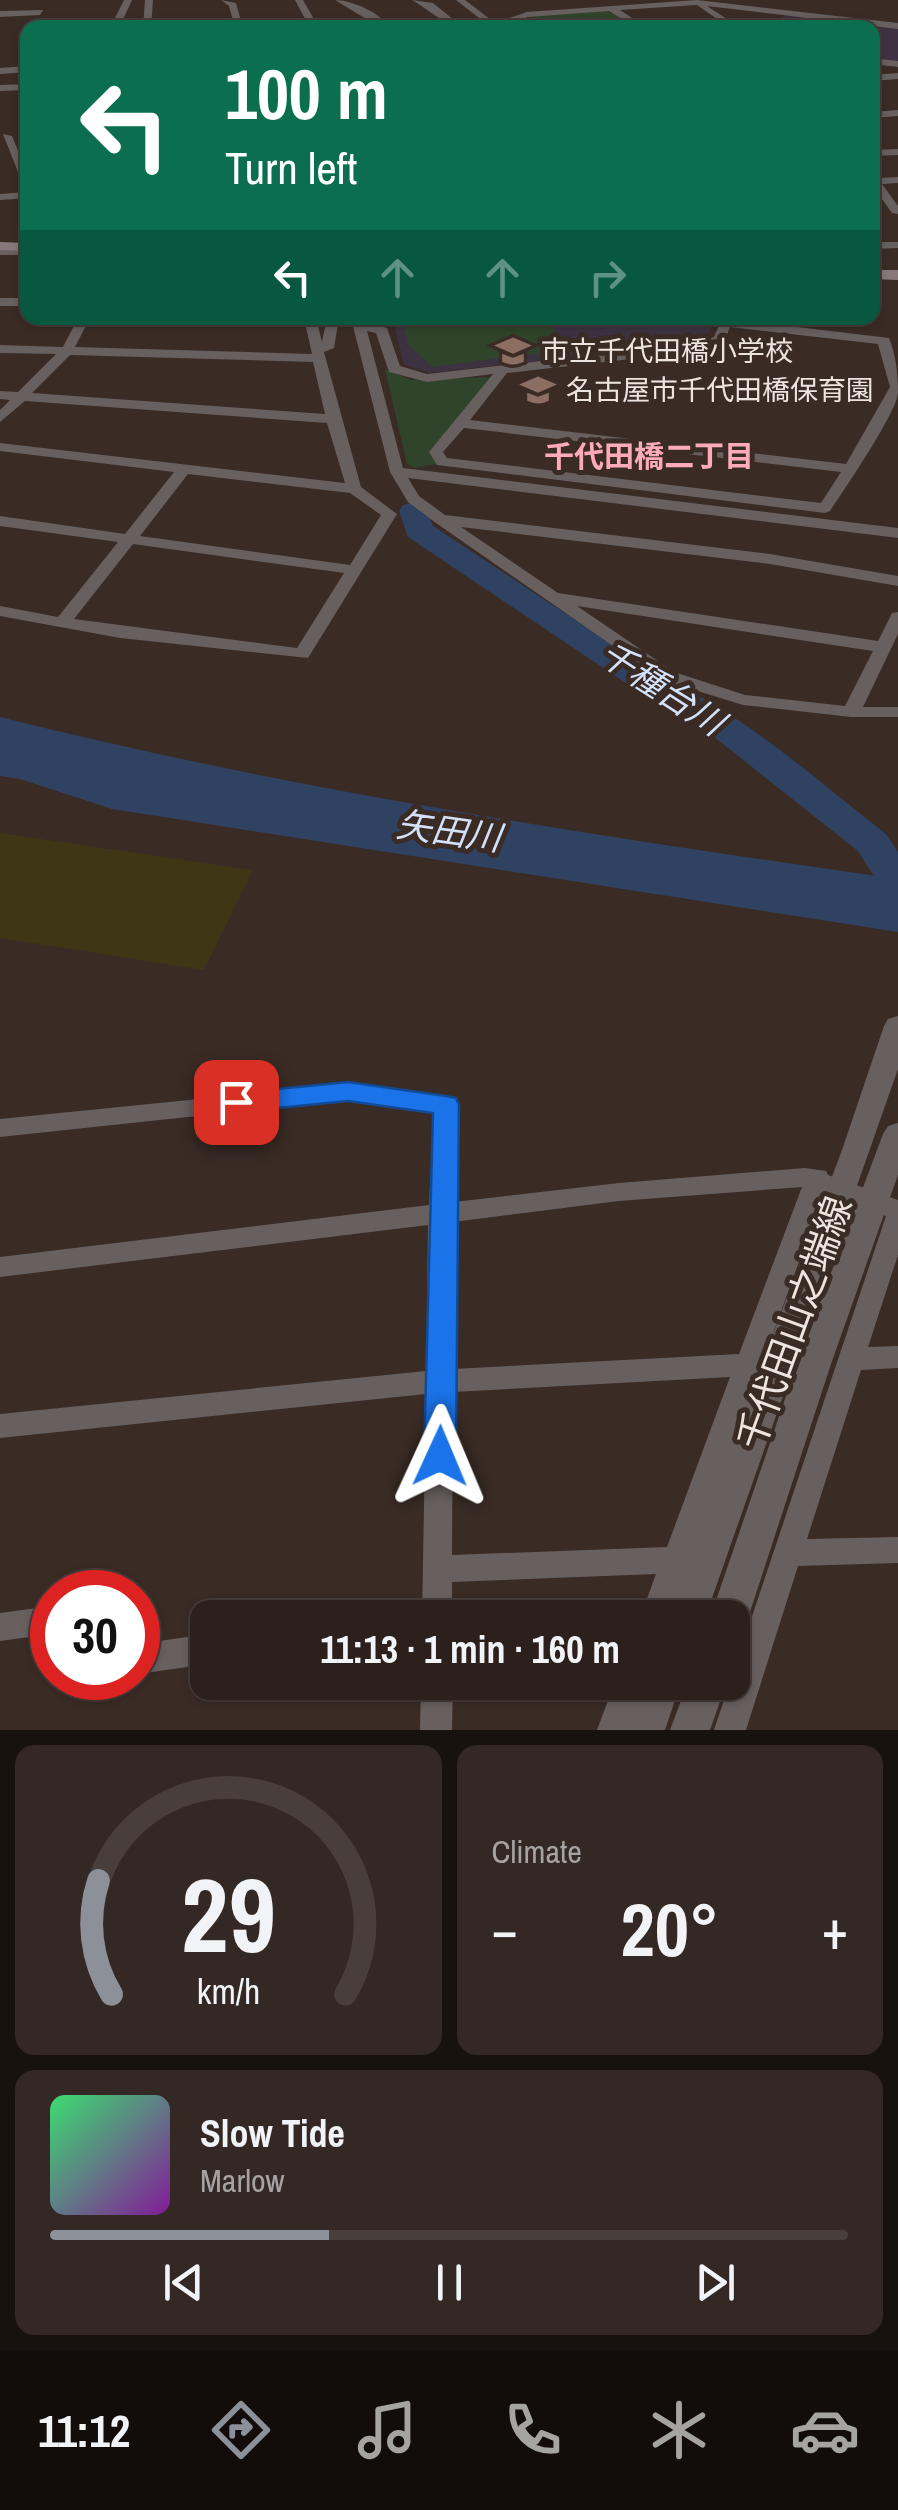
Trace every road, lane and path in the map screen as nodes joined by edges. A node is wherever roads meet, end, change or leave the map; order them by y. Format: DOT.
graph roads {
  1 [pos="41,0"];
  2 [pos="339,0"];
  3 [pos="416,0"];
  4 [pos="460,0"];
  5 [pos="597,0"];
  6 [pos="692,1"];
  7 [pos="428,2"];
  8 [pos="610,8"];
  9 [pos="40,12"];
  10 [pos="786,13"];
  11 [pos="0,14"];
  12 [pos="40,20"];
  13 [pos="380,20"];
  14 [pos="450,20"];
  15 [pos="484,20"];
  16 [pos="506,20"];
  17 [pos="630,20"];
  18 [pos="724,20"];
  19 [pos="776,20"];
  20 [pos="846,20"];
  21 [pos="20,161"];
  22 [pos="3,164"];
  23 [pos="81,325"];
  24 [pos="312,325"];
  25 [pos="331,325"];
  26 [pos="363,325"];
  27 [pos="368,325"];
  28 [pos="725,325"];
  29 [pos="764,325"];
  30 [pos="0,349"];
  31 [pos="68,351"];
  32 [pos="318,353"];
  33 [pos="500,370"];
  34 [pos="0,395"];
  35 [pos="21,397"];
  36 [pos="0,418"];
  37 [pos="333,419"];
  38 [pos="460,423"];
  39 [pos="0,447"];
  40 [pos="186,467"];
  41 [pos="850,469"];
  42 [pos="396,472"];
  43 [pos="354,489"];
  44 [pos="440,520"];
  45 [pos="0,521"];
  46 [pos="898,533"];
  47 [pos="127,539"];
  48 [pos="354,570"];
  49 [pos="898,581"];
  50 [pos="554,597"];
  51 [pos="0,611"];
  52 [pos="898,617"];
  53 [pos="63,622"];
  54 [pos="882,647"];
  55 [pos="851,712"];
  56 [pos="898,712"];
  57 [pos="898,1026"];
  58 [pos="0,1128"];
  59 [pos="896,1148"];
  60 [pos="816,1178"];
  61 [pos="898,1213"];
  62 [pos="441,1216"];
  63 [pos="0,1267"];
  64 [pos="898,1357"];
  65 [pos="849,1359"];
  66 [pos="748,1364"];
  67 [pos="442,1381"];
  68 [pos="0,1426"];
  69 [pos="898,1550"];
  70 [pos="788,1553"];
  71 [pos="676,1560"];
  72 [pos="437,1570"];
  73 [pos="434,1600"];
  74 [pos="661,1600"];
  75 [pos="693,1600"];
  76 [pos="735,1600"];
  77 [pos="30,1623"];
  78 [pos="0,1628"];
  79 [pos="190,1652"];
  80 [pos="160,1657"];
  81 [pos="436,1700"];
  82 [pos="624,1700"];
  83 [pos="656,1700"];
  84 [pos="436,1730"];
  85 [pos="613,1730"];
  86 [pos="645,1730"];
  87 [pos="730,1730"];
  1 -- 9 [label="street"];
  2 -- 13 [label="street"];
  3 -- 7 [label="street"];
  4 -- 15 [label="street"];
  5 -- 8 [label="street"];
  6 -- 8 [label="street"];
  6 -- 10 [label="street"];
  6 -- 18 [label="street"];
  7 -- 14 [label="street"];
  8 -- 16 [label="street"];
  8 -- 17 [label="street"];
  9 -- 11 [label="street"];
  9 -- 12 [label="street"];
  10 -- 19 [label="street"];
  10 -- 20 [label="street"];
  21 -- 22 [label="street"];
  23 -- 31 [label="street"];
  24 -- 32 [label="street"];
  25 -- 32 [label="street"];
  26 -- 42 [label="street"];
  27 -- 33 [label="street"];
  28 -- 33 [label="street"];
  29 -- 41 [label="street"];
  30 -- 31 [label="street"];
  31 -- 32 [label="street"];
  31 -- 35 [label="street"];
  32 -- 37 [label="street"];
  33 -- 38 [label="street"];
  34 -- 35 [label="street"];
  35 -- 36 [label="street"];
  35 -- 37 [label="street"];
  37 -- 43 [label="street"];
  38 -- 41 [label="street"];
  38 -- 41 [label="street"];
  39 -- 40 [label="street"];
  40 -- 43 [label="street"];
  40 -- 47 [label="street"];
  42 -- 44 [label="street"];
  42 -- 46 [label="street"];
  43 -- 48 [label="street"];
  44 -- 49 [label="street"];
  44 -- 50 [label="street"];
  45 -- 47 [label="street"];
  47 -- 48 [label="street"];
  47 -- 53 [label="street"];
  48 -- 53 [label="street"];
  50 -- 54 [label="street"];
  50 -- 55 [label="street"];
  51 -- 53 [label="street"];
  52 -- 54 [label="street"];
  54 -- 55 [label="street"];
  55 -- 56 [label="street"];
  57 -- 75 [label="street, 千代田山之端線"];
  58 -- 62 [label="street"];
  59 -- 76 [label="street, 千代田山之端線"];
  60 -- 61 [label="street"];
  60 -- 62 [label="street"];
  60 -- 66 [label="street"];
  61 -- 65 [label="street"];
  62 -- 63 [label="street"];
  62 -- 67 [label="street"];
  64 -- 65 [label="street"];
  65 -- 70 [label="street"];
  66 -- 67 [label="street"];
  66 -- 71 [label="street"];
  67 -- 68 [label="street"];
  67 -- 72 [label="street"];
  69 -- 70 [label="street"];
  70 -- 87 [label="street"];
  71 -- 72 [label="street"];
  71 -- 74 [label="street"];
  72 -- 73 [label="street"];
  77 -- 78 [label="street"];
  79 -- 80 [label="street"];
  81 -- 84 [label="street"];
  82 -- 85 [label="street"];
  83 -- 86 [label="street"];
}
